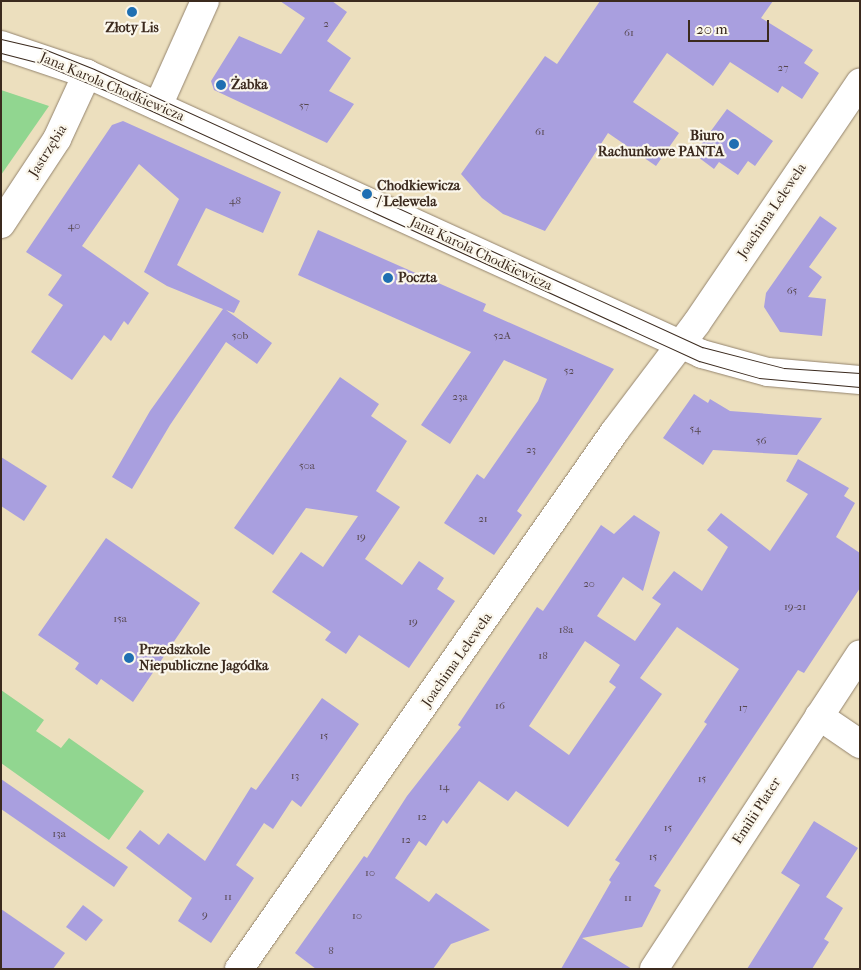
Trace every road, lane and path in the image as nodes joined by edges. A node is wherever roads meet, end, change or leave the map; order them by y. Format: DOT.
graph roads {
  1 [pos="205,1"];
  2 [pos="1,45"];
  3 [pos="87,74"];
  4 [pos="860,83"];
  5 [pos="158,106"];
  6 [pos="1,224"];
  7 [pos="680,345"];
  8 [pos="860,380"];
  9 [pos="860,654"];
  10 [pos="819,716"];
  11 [pos="860,744"];
  12 [pos="238,969"];
  13 [pos="654,969"];
  1 -- 5 [label="street"];
  2 -- 3 [label="street, Jana Karola Chodkiewicza"];
  3 -- 5 [label="street, Jana Karola Chodkiewicza"];
  3 -- 6 [label="street, Jastrzębia"];
  4 -- 7 [label="street, Joachima Lelewela"];
  5 -- 7 [label="street, Jana Karola Chodkiewicza"];
  7 -- 8 [label="street, Jana Karola Chodkiewicza"];
  7 -- 12 [label="street, Joachima Lelewela"];
  9 -- 10 [label="street, Emilii Plater"];
  10 -- 11 [label="street"];
  10 -- 13 [label="street, Emilii Plater"];
}
